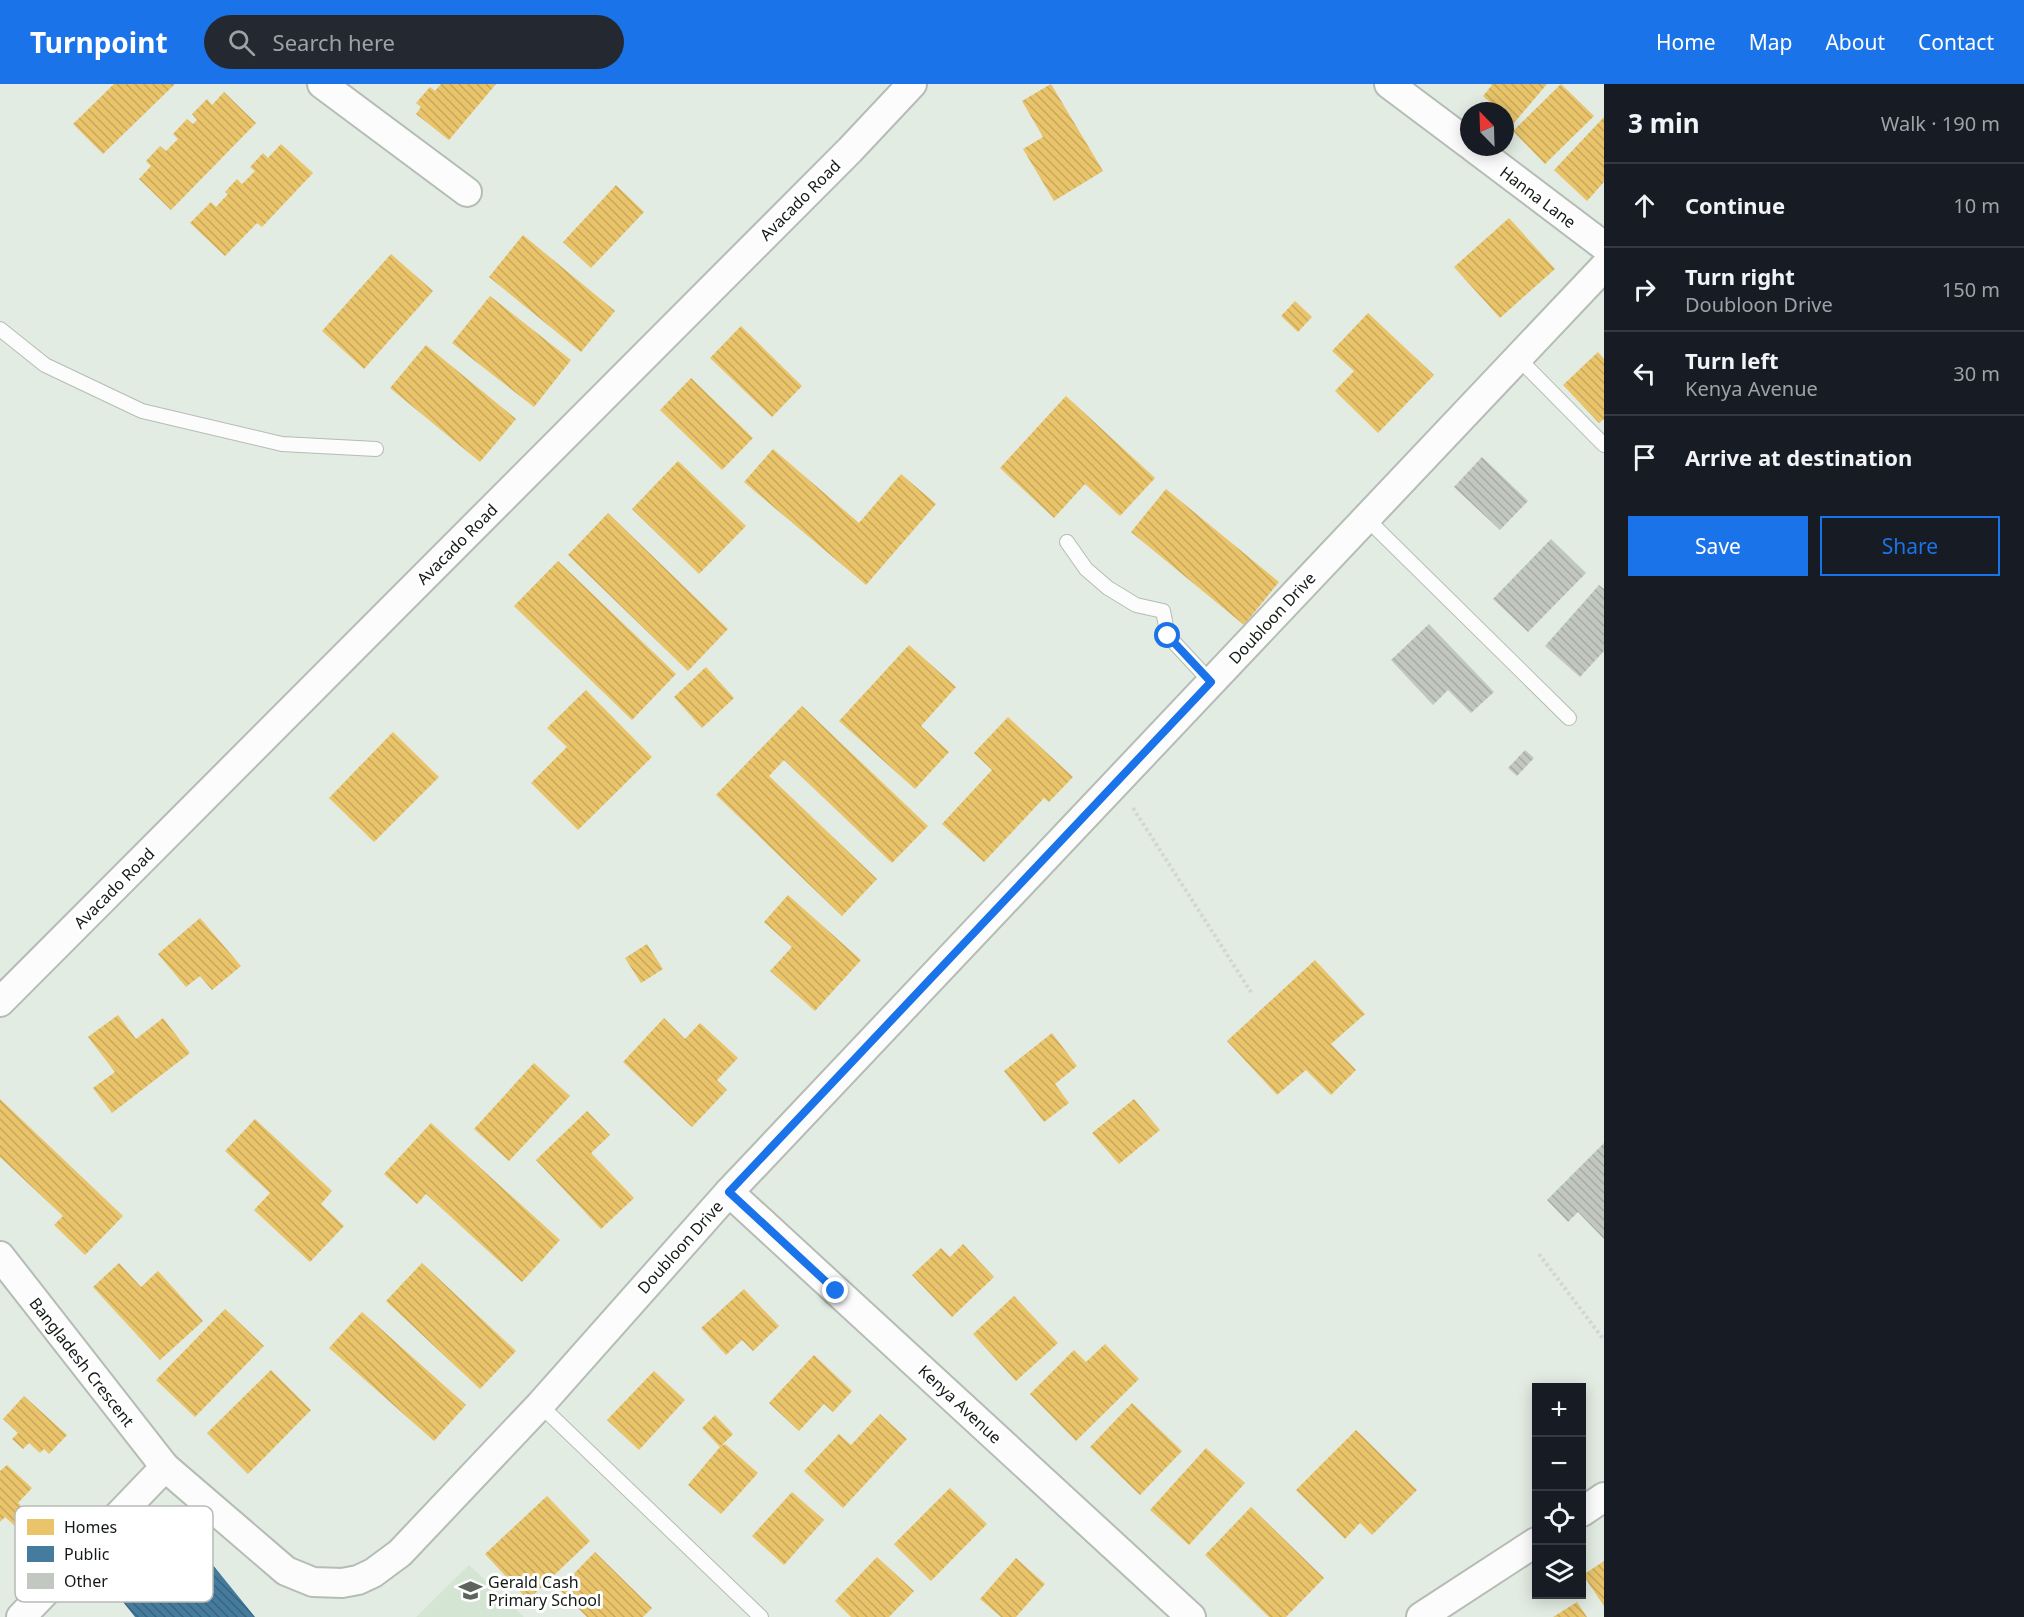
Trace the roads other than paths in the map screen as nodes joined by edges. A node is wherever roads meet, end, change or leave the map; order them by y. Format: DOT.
graph roads {
  1 [pos="322,84"];
  2 [pos="912,84"];
  3 [pos="1389,84"];
  4 [pos="1460,137"];
  5 [pos="1485,156"];
  6 [pos="467,192"];
  7 [pos="1604,246"];
  8 [pos="1604,267"];
  9 [pos="0,329"];
  10 [pos="1518,358"];
  11 [pos="1604,445"];
  12 [pos="376,449"];
  13 [pos="1366,518"];
  14 [pos="1067,542"];
  15 [pos="1211,682"];
  16 [pos="1569,718"];
  17 [pos="0,1002"];
  18 [pos="729,1192"];
  19 [pos="0,1256"];
  20 [pos="540,1405"];
  21 [pos="165,1467"];
  22 [pos="1604,1497"];
  23 [pos="128,1506"];
  24 [pos="210,1506"];
  25 [pos="213,1508"];
  26 [pos="1586,1509"];
  27 [pos="1532,1545"];
  28 [pos="35,1602"];
  29 [pos="21,1617"];
  30 [pos="761,1617"];
  31 [pos="1191,1617"];
  32 [pos="1421,1617"];
  1 -- 6 [label="street"];
  2 -- 17 [label="street, Avacado Road"];
  3 -- 4 [label="street"];
  5 -- 7 [label="street, Hanna Lane"];
  8 -- 10 [label="street, Doubloon Drive"];
  9 -- 12 [label="lane"];
  10 -- 11 [label="lane"];
  10 -- 13 [label="street, Doubloon Drive"];
  13 -- 15 [label="street, Doubloon Drive"];
  13 -- 16 [label="lane"];
  14 -- 15 [label="lane"];
  15 -- 18 [label="street, Doubloon Drive"];
  18 -- 20 [label="street, Doubloon Drive"];
  18 -- 31 [label="street, Kenya Avenue"];
  19 -- 21 [label="street, Bangladesh Crescent"];
  20 -- 25 [label="street, Doubloon Drive"];
  20 -- 30 [label="lane"];
  21 -- 23 [label="street"];
  21 -- 24 [label="street, Doubloon Drive"];
  22 -- 26 [label="street"];
  27 -- 32 [label="street"];
  28 -- 29 [label="street"];
}
